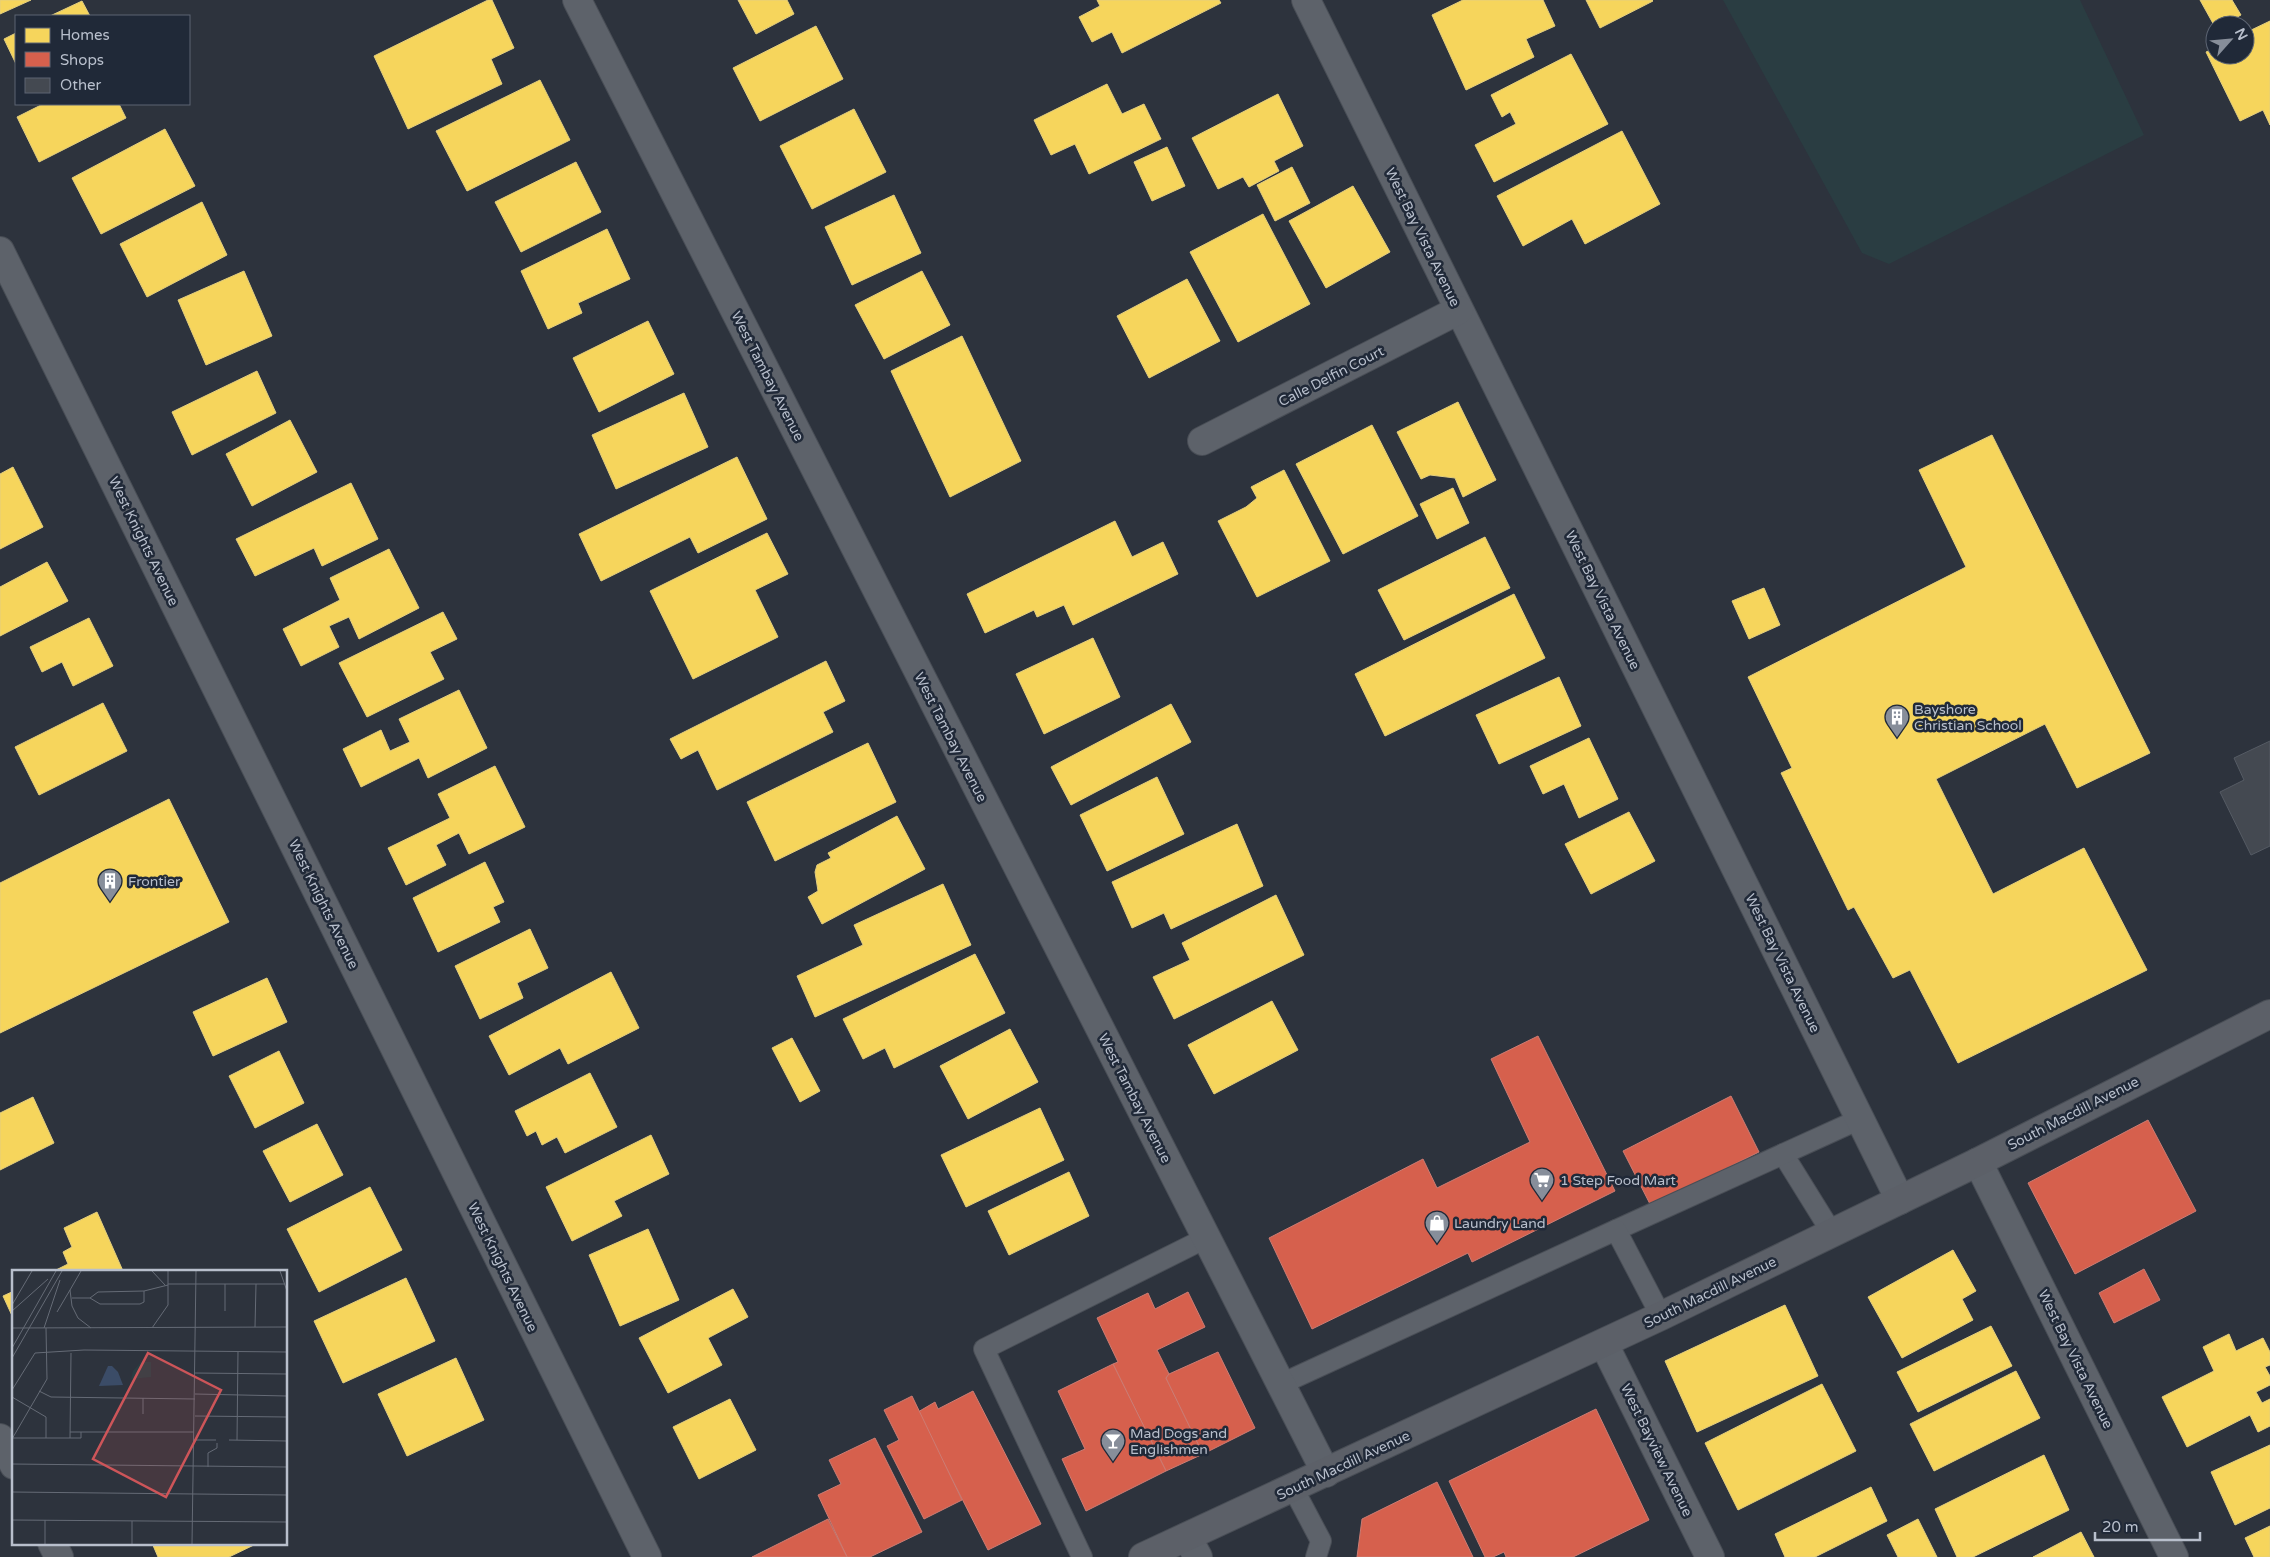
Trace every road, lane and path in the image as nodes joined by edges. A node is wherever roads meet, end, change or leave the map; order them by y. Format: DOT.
graph roads {
  1 [pos="577,0"];
  2 [pos="1306,0"];
  3 [pos="0,251"];
  4 [pos="1459,310"];
  5 [pos="1202,441"];
  6 [pos="2270,1014"];
  7 [pos="1860,1119"];
  8 [pos="1783,1154"];
  9 [pos="1978,1162"];
  10 [pos="1900,1200"];
  11 [pos="1616,1230"];
  12 [pos="1832,1233"];
  13 [pos="1206,1238"];
  14 [pos="1661,1316"];
  15 [pos="1604,1344"];
  16 [pos="1280,1384"];
  17 [pos="0,1438"];
  18 [pos="12,1461"];
  19 [pos="1326,1473"];
  20 [pos="1293,1488"];
  21 [pos="52,1544"];
  22 [pos="1193,1547"];
  23 [pos="59,1557"];
  24 [pos="647,1557"];
  25 [pos="1082,1557"];
  26 [pos="1143,1557"];
  27 [pos="1316,1557"];
  28 [pos="1710,1557"];
  29 [pos="2174,1557"];
  1 -- 13 [label="street, West Tambay Avenue"];
  2 -- 4 [label="street, West Bay Vista Avenue"];
  3 -- 24 [label="street, West Knights Avenue"];
  4 -- 5 [label="street, Calle Delfin Court"];
  4 -- 7 [label="street, West Bay Vista Avenue"];
  6 -- 9 [label="street, South Macdill Avenue"];
  7 -- 8 [label="lane"];
  7 -- 10 [label="street, West Bay Vista Avenue"];
  8 -- 11 [label="lane"];
  8 -- 12 [label="lane"];
  9 -- 10 [label="street, South Macdill Avenue"];
  9 -- 29 [label="street, West Bay Vista Avenue"];
  10 -- 12 [label="street, South Macdill Avenue"];
  11 -- 14 [label="lane"];
  11 -- 16 [label="lane"];
  12 -- 14 [label="street, South Macdill Avenue"];
  13 -- 16 [label="street, West Tambay Avenue"];
  13 -- 25 [label="lane"];
  14 -- 15 [label="street, South Macdill Avenue"];
  15 -- 19 [label="street, South Macdill Avenue"];
  15 -- 28 [label="street, West Bayview Avenue"];
  16 -- 19 [label="street, West Tambay Avenue"];
  17 -- 18 [label="street"];
  19 -- 20 [label="street, South Macdill Avenue"];
  20 -- 22 [label="street, South Macdill Avenue"];
  20 -- 27 [label="lane"];
  21 -- 23 [label="street"];
  22 -- 26 [label="street, South Macdill Avenue"];
}
